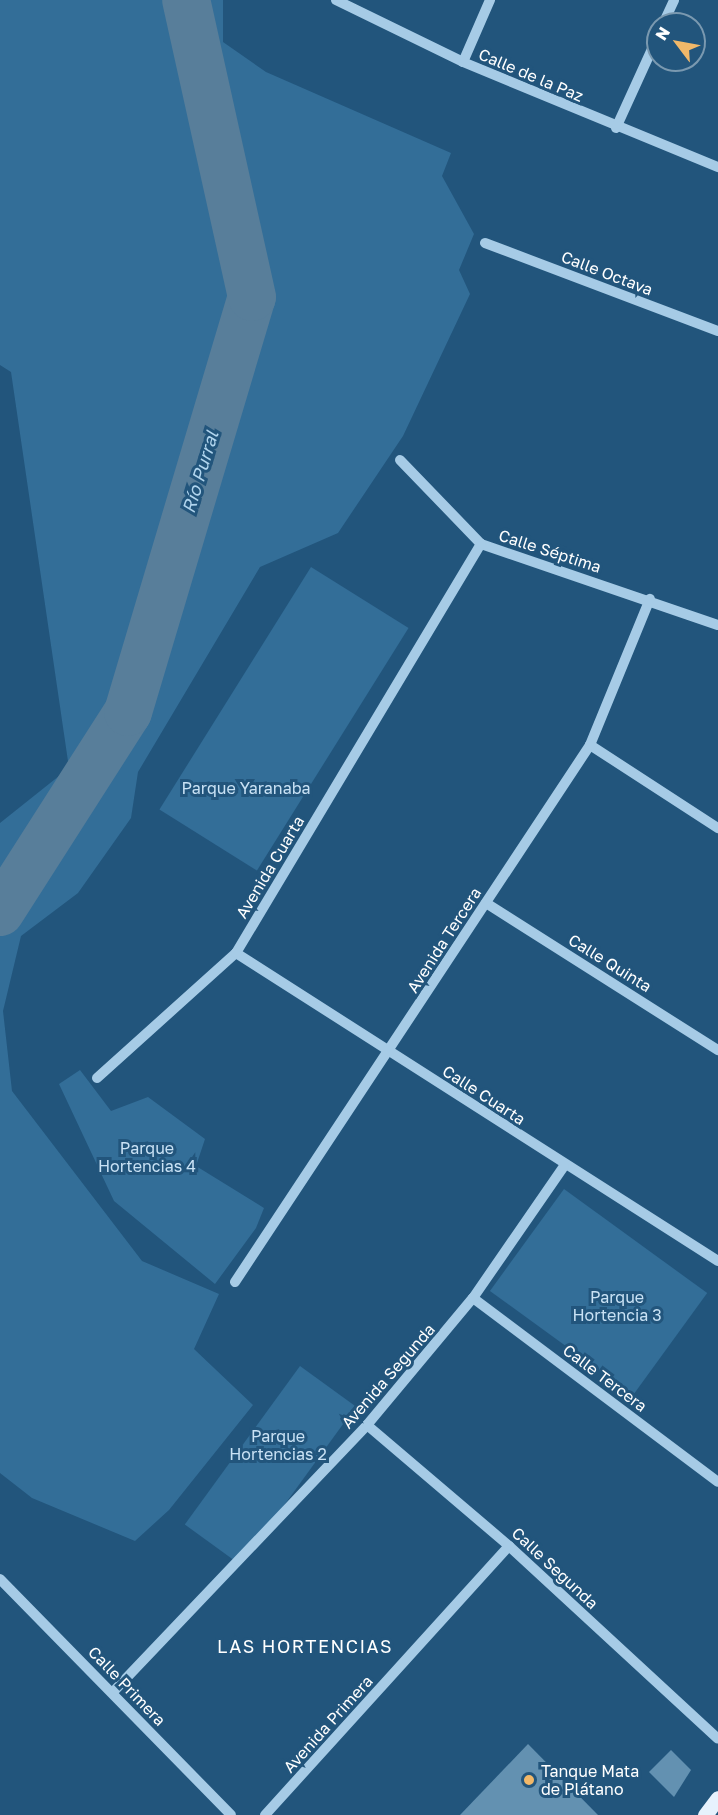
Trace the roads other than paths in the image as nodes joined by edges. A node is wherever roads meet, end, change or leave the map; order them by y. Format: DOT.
graph roads {
  1 [pos="336,0"];
  2 [pos="490,0"];
  3 [pos="463,62"];
  4 [pos="646,62"];
  5 [pos="616,128"];
  6 [pos="718,167"];
  7 [pos="485,243"];
  8 [pos="718,331"];
  9 [pos="400,460"];
  10 [pos="481,544"];
  11 [pos="650,599"];
  12 [pos="718,625"];
  13 [pos="590,745"];
  14 [pos="718,828"];
  15 [pos="486,903"];
  16 [pos="236,953"];
  17 [pos="718,1050"];
  18 [pos="390,1051"];
  19 [pos="97,1078"];
  20 [pos="564,1166"];
  21 [pos="718,1261"];
  22 [pos="235,1282"];
  23 [pos="473,1299"];
  24 [pos="367,1425"];
  25 [pos="718,1482"];
  26 [pos="509,1546"];
  27 [pos="0,1579"];
  28 [pos="113,1692"];
  29 [pos="718,1739"];
  30 [pos="718,1798"];
  31 [pos="231,1815"];
  32 [pos="265,1815"];
  33 [pos="705,1815"];
  1 -- 3 [label="street, Calle de la Paz"];
  2 -- 3 [label="street"];
  3 -- 5 [label="street, Calle de la Paz"];
  4 -- 5 [label="street"];
  5 -- 6 [label="street, Calle de la Paz"];
  7 -- 8 [label="street, Calle Octava"];
  9 -- 10 [label="street, Calle Séptima"];
  10 -- 11 [label="street, Calle Séptima"];
  10 -- 16 [label="street, Avenida Cuarta"];
  11 -- 12 [label="street, Calle Séptima"];
  11 -- 13 [label="street, Avenida Tercera"];
  13 -- 14 [label="street"];
  13 -- 15 [label="street, Avenida Tercera"];
  15 -- 17 [label="street, Calle Quinta"];
  15 -- 18 [label="street, Avenida Tercera"];
  16 -- 18 [label="street, Calle Cuarta"];
  16 -- 19 [label="street, Avenida Cuarta"];
  18 -- 20 [label="street, Calle Cuarta"];
  18 -- 22 [label="street, Avenida Tercera"];
  20 -- 21 [label="street, Calle Cuarta"];
  20 -- 23 [label="street, Avenida Segunda"];
  23 -- 24 [label="street, Avenida Segunda"];
  23 -- 25 [label="street, Calle Tercera"];
  24 -- 26 [label="street, Calle Segunda"];
  24 -- 28 [label="street, Avenida Segunda"];
  26 -- 29 [label="street, Calle Segunda"];
  26 -- 32 [label="street, Avenida Primera"];
  27 -- 28 [label="street, Calle Primera"];
  28 -- 31 [label="street, Calle Primera"];
  30 -- 33 [label="main road"];
}
